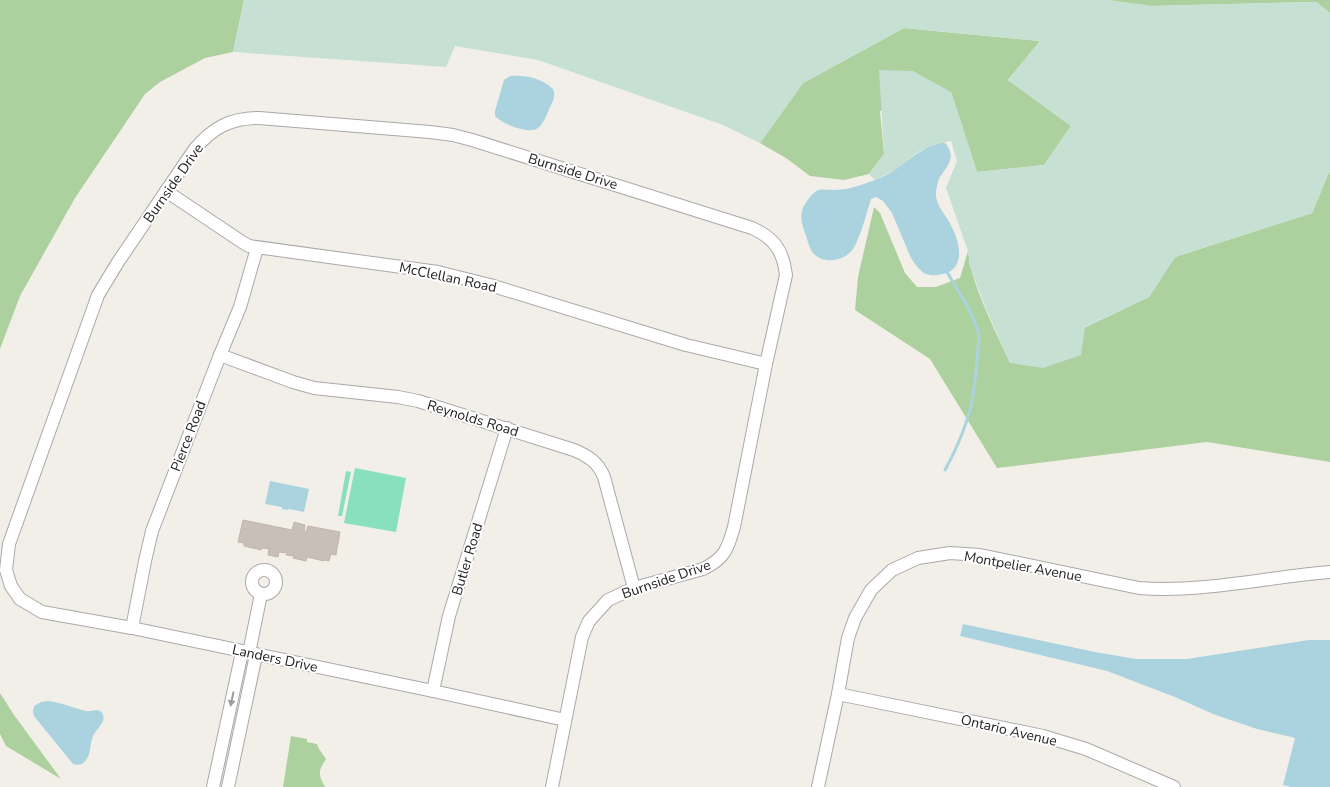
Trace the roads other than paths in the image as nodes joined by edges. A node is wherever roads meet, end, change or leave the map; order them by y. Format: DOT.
graph roads {
  1 [pos="166,191"];
  2 [pos="257,248"];
  3 [pos="220,355"];
  4 [pos="766,364"];
  5 [pos="507,428"];
  6 [pos="6,570"];
  7 [pos="1330,572"];
  8 [pos="634,588"];
  9 [pos="261,594"];
  10 [pos="132,628"];
  11 [pos="249,653"];
  12 [pos="433,691"];
  13 [pos="838,694"];
  14 [pos="565,720"];
  15 [pos="213,787"];
  16 [pos="228,787"];
  17 [pos="552,787"];
  18 [pos="818,787"];
  19 [pos="1174,787"];
  1 -- 2 [label="street, McClellan Road"];
  1 -- 4 [label="street, Burnside Drive"];
  1 -- 6 [label="street, Burnside Drive"];
  2 -- 3 [label="street, Pierce Road"];
  2 -- 4 [label="street, McClellan Road"];
  3 -- 5 [label="street, Reynolds Road"];
  3 -- 10 [label="street, Pierce Road"];
  4 -- 8 [label="street, Burnside Drive"];
  5 -- 8 [label="street, Reynolds Road"];
  5 -- 12 [label="street, Butler Road"];
  6 -- 10 [label="street, Landers Drive"];
  7 -- 13 [label="street, Montpelier Avenue"];
  8 -- 14 [label="street, Burnside Drive"];
  9 -- 11 [label="street"];
  10 -- 11 [label="street, Landers Drive"];
  11 -- 12 [label="street, Landers Drive"];
  11 -- 15 [label="street, one-way"];
  11 -- 16 [label="street"];
  12 -- 14 [label="street, Landers Drive"];
  13 -- 18 [label="street, Montpelier Avenue"];
  13 -- 19 [label="street, Ontario Avenue"];
  14 -- 17 [label="street, Burnside Drive"];
}
